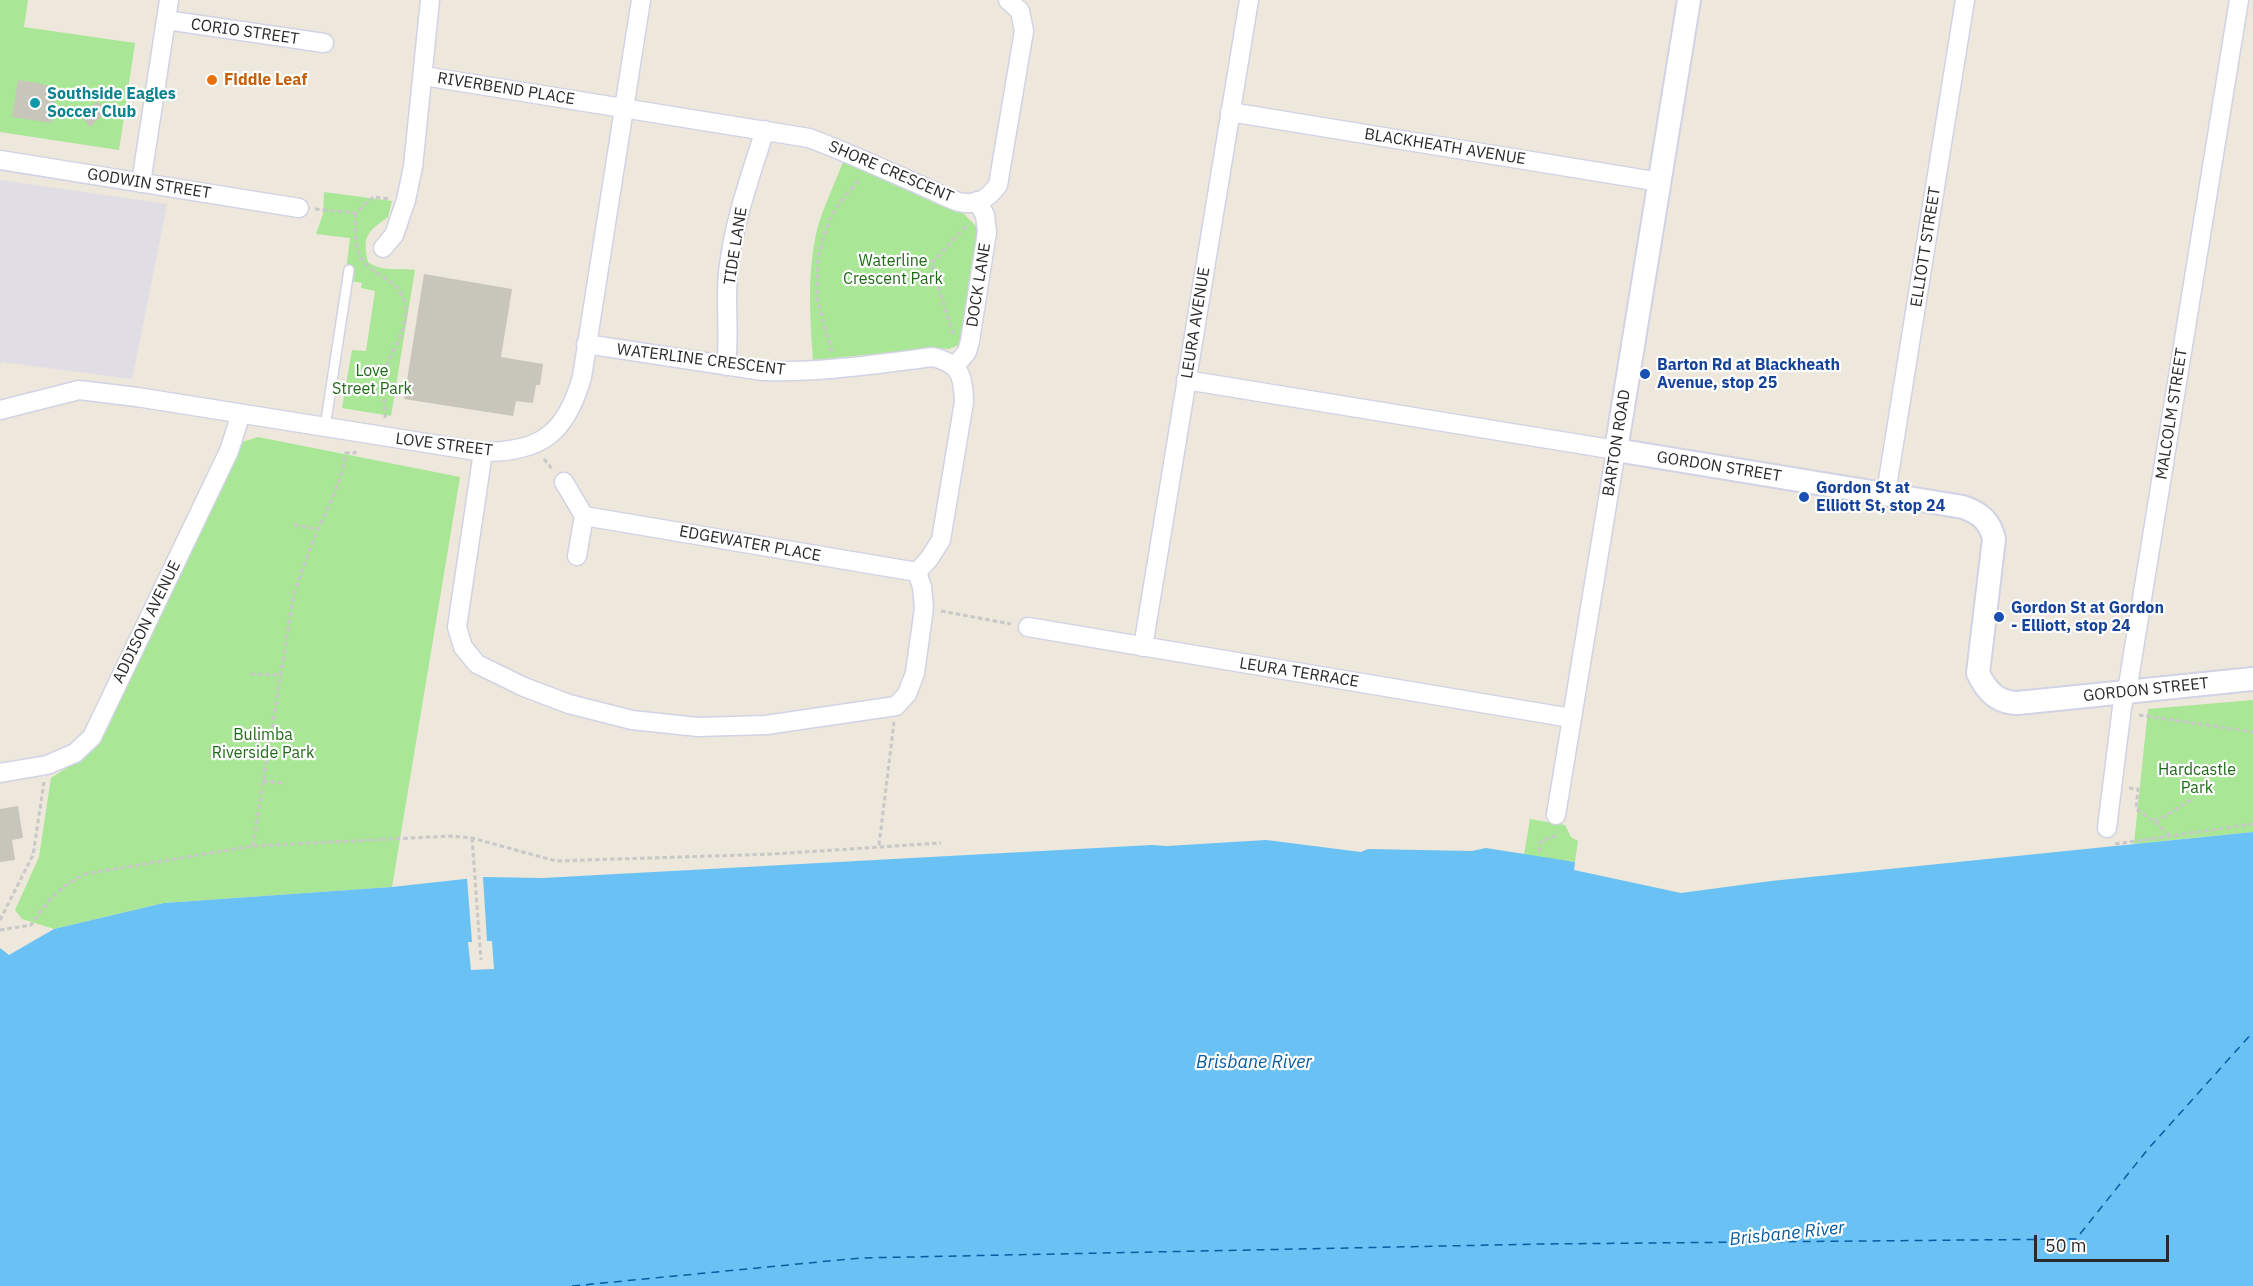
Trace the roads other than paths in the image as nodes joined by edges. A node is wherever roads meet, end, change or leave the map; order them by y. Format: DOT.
graph roads {
  1 [pos="169,0"];
  2 [pos="430,0"];
  3 [pos="641,0"];
  4 [pos="1249,0"];
  5 [pos="1689,0"];
  6 [pos="1965,0"];
  7 [pos="2239,0"];
  8 [pos="1018,4"];
  9 [pos="166,20"];
  10 [pos="324,43"];
  11 [pos="424,76"];
  12 [pos="624,108"];
  13 [pos="1230,112"];
  14 [pos="765,130"];
  15 [pos="0,160"];
  16 [pos="1660,182"];
  17 [pos="141,183"];
  18 [pos="980,205"];
  19 [pos="299,208"];
  20 [pos="382,248"];
  21 [pos="349,270"];
  22 [pos="586,344"];
  23 [pos="726,366"];
  24 [pos="956,366"];
  25 [pos="1186,380"];
  26 [pos="0,410"];
  27 [pos="238,413"];
  28 [pos="325,427"];
  29 [pos="1616,450"];
  30 [pos="483,452"];
  31 [pos="564,482"];
  32 [pos="1886,493"];
  33 [pos="584,516"];
  34 [pos="576,556"];
  35 [pos="917,572"];
  36 [pos="1028,627"];
  37 [pos="1143,647"];
  38 [pos="2253,679"];
  39 [pos="2130,703"];
  40 [pos="1571,718"];
  41 [pos="0,773"];
  42 [pos="1556,822"];
  43 [pos="2107,828"];
  1 -- 9 [label="street"];
  2 -- 11 [label="street"];
  3 -- 12 [label="street, LOVE STREET"];
  4 -- 13 [label="street, LEURA AVENUE"];
  5 -- 16 [label="street, BARTON ROAD"];
  6 -- 32 [label="street, ELLIOTT STREET"];
  7 -- 39 [label="street, MALCOLM STREET"];
  8 -- 18 [label="street, SHORE CRESCENT"];
  9 -- 10 [label="street, CORIO STREET"];
  9 -- 17 [label="street"];
  11 -- 12 [label="street, RIVERBEND PLACE"];
  11 -- 20 [label="street, RIVERBEND PLACE"];
  12 -- 14 [label="street, SHORE CRESCENT"];
  12 -- 22 [label="street, LOVE STREET"];
  13 -- 16 [label="street, BLACKHEATH AVENUE"];
  13 -- 25 [label="street, LEURA AVENUE"];
  14 -- 18 [label="street, SHORE CRESCENT"];
  14 -- 23 [label="street, TIDE LANE"];
  15 -- 17 [label="street, GODWIN STREET"];
  16 -- 29 [label="street, BARTON ROAD"];
  17 -- 19 [label="street, GODWIN STREET"];
  18 -- 24 [label="street, DOCK LANE"];
  21 -- 28 [label="lane"];
  22 -- 23 [label="street, WATERLINE CRESCENT"];
  22 -- 30 [label="street, LOVE STREET"];
  23 -- 24 [label="street, WATERLINE CRESCENT"];
  24 -- 35 [label="street"];
  25 -- 29 [label="street, GORDON STREET"];
  25 -- 37 [label="street, LEURA AVENUE"];
  26 -- 27 [label="street, LOVE STREET"];
  27 -- 28 [label="street, LOVE STREET"];
  27 -- 41 [label="street, ADDISON AVENUE"];
  28 -- 30 [label="street, LOVE STREET"];
  29 -- 32 [label="street, GORDON STREET"];
  29 -- 40 [label="street, BARTON ROAD"];
  30 -- 35 [label="street"];
  31 -- 33 [label="street"];
  32 -- 39 [label="street, GORDON STREET"];
  33 -- 34 [label="street"];
  33 -- 35 [label="street, EDGEWATER PLACE"];
  36 -- 37 [label="street, LEURA TERRACE"];
  37 -- 40 [label="street, LEURA TERRACE"];
  38 -- 39 [label="street, GORDON STREET"];
  39 -- 43 [label="street, MALCOLM STREET"];
  40 -- 42 [label="street, BARTON ROAD"];
}
